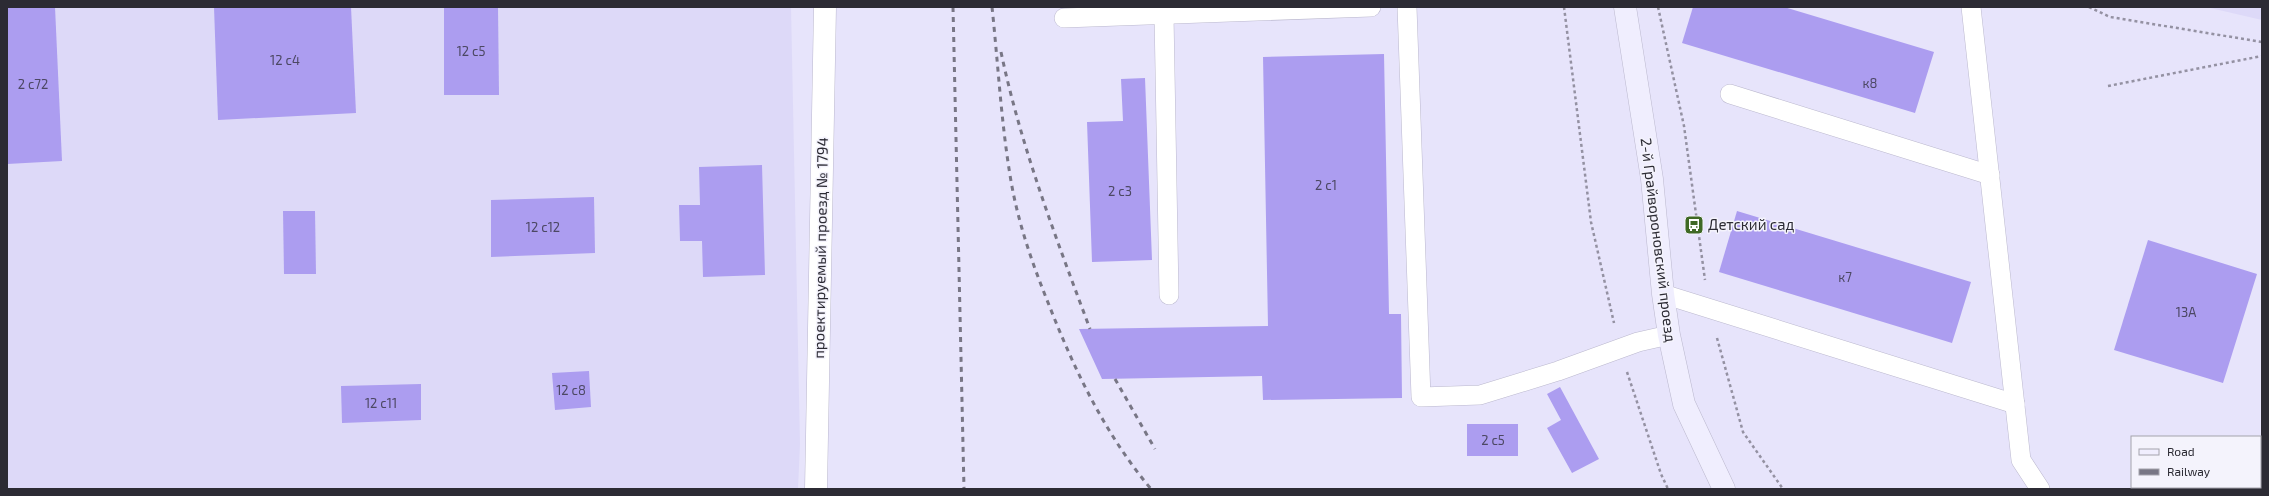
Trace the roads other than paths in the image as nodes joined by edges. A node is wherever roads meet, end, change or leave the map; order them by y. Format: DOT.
graph roads {
  1 [pos="825,7"];
  2 [pos="1371,7"];
  3 [pos="1407,7"];
  4 [pos="1625,7"];
  5 [pos="1971,7"];
  6 [pos="1164,15"];
  7 [pos="1064,18"];
  8 [pos="1730,94"];
  9 [pos="1990,175"];
  10 [pos="1663,294"];
  11 [pos="1169,295"];
  12 [pos="1669,336"];
  13 [pos="2015,404"];
  14 [pos="816,489"];
  15 [pos="1724,489"];
  16 [pos="2040,489"];
  1 -- 14 [label="street, проектируемый проезд № 1794"];
  2 -- 6 [label="lane"];
  3 -- 12 [label="lane"];
  4 -- 10 [label="main road, 2-й Грайвороновский проезд"];
  5 -- 9 [label="lane"];
  6 -- 7 [label="lane"];
  6 -- 11 [label="lane"];
  8 -- 9 [label="lane"];
  9 -- 13 [label="lane"];
  10 -- 12 [label="main road, 2-й Грайвороновский проезд"];
  10 -- 13 [label="lane"];
  12 -- 15 [label="main road, 2-й Грайвороновский проезд"];
  13 -- 16 [label="lane"];
}
